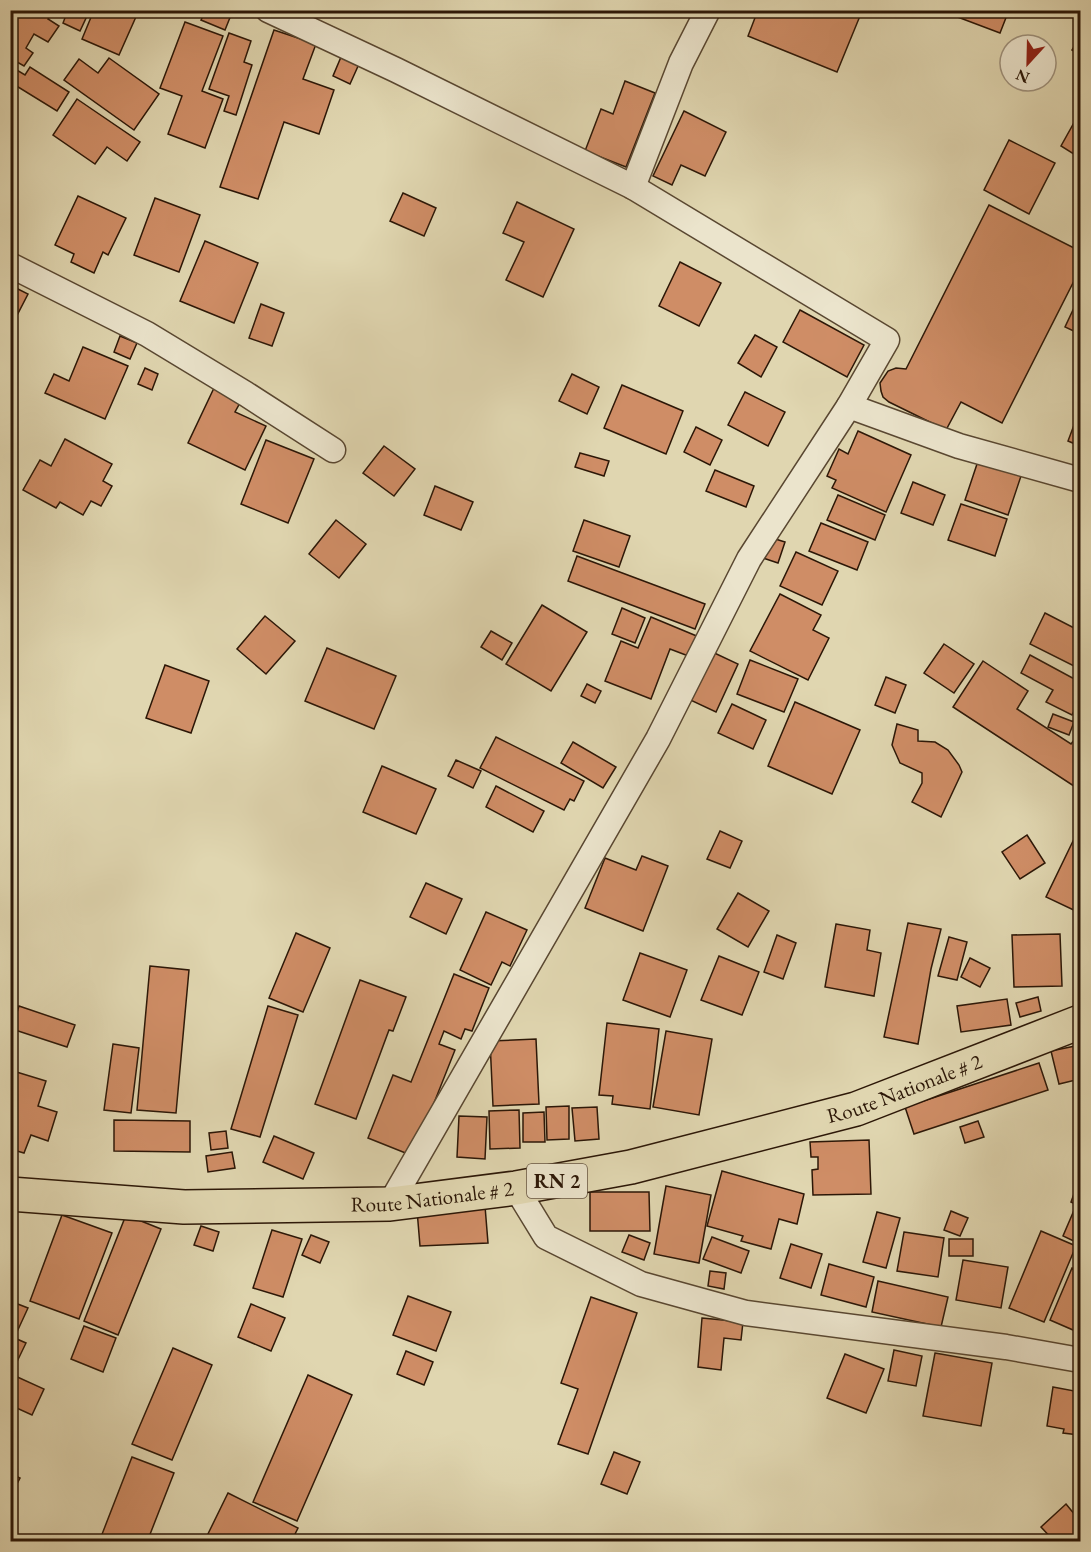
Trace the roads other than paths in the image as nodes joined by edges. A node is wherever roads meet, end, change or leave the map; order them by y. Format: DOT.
graph roads {
  1 [pos="268,10"];
  2 [pos="708,10"];
  3 [pos="633,188"];
  4 [pos="10,265"];
  5 [pos="849,406"];
  6 [pos="333,450"];
  7 [pos="1080,480"];
  8 [pos="1080,1020"];
  9 [pos="516,1188"];
  10 [pos="12,1196"];
  11 [pos="390,1204"];
  12 [pos="1080,1360"];
  1 -- 3 [label="street"];
  2 -- 3 [label="street"];
  3 -- 5 [label="street"];
  4 -- 6 [label="street"];
  5 -- 7 [label="street"];
  5 -- 11 [label="street"];
  8 -- 9 [label="main road, Route Nationale # 2 / RN 2"];
  9 -- 11 [label="main road, Route Nationale # 2 / RN 2"];
  9 -- 12 [label="street"];
  10 -- 11 [label="main road, Route Nationale # 2 / RN 2"];
}
